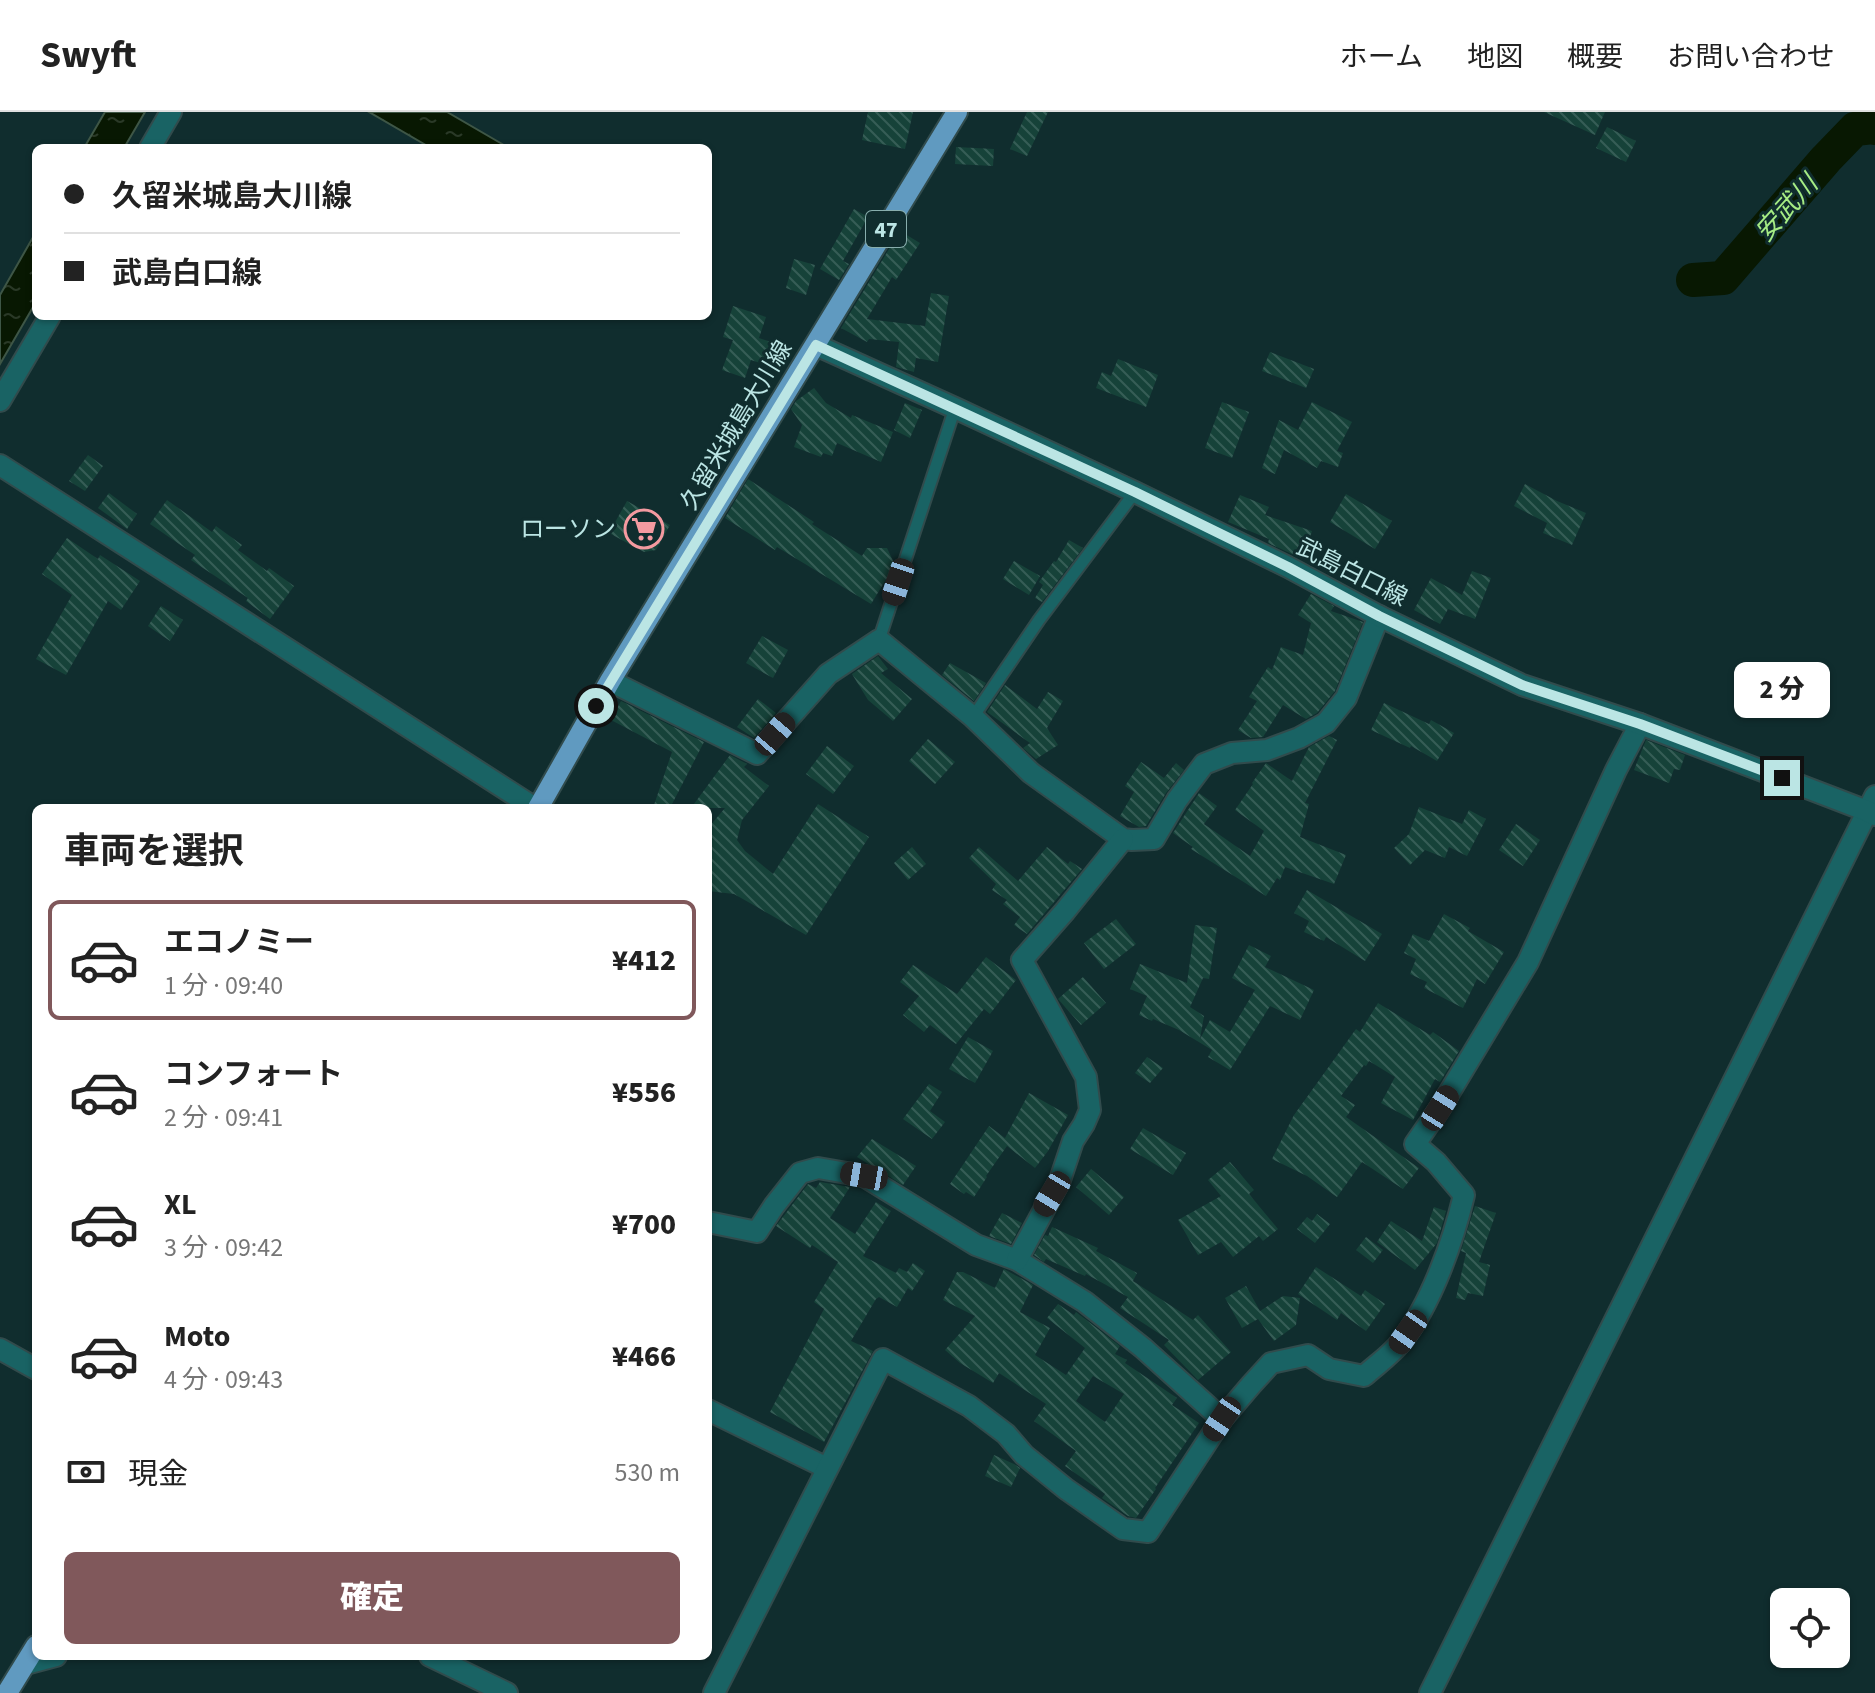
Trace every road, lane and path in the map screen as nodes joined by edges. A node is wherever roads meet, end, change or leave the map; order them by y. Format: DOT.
graph roads {
  1 [pos="171,112"];
  2 [pos="957,112"];
  3 [pos="152,144"];
  4 [pos="48,320"];
  5 [pos="816,345"];
  6 [pos="0,401"];
  7 [pos="955,408"];
  8 [pos="0,465"];
  9 [pos="1135,492"];
  10 [pos="1379,616"];
  11 [pos="879,640"];
  12 [pos="610,681"];
  13 [pos="973,717"];
  14 [pos="1640,724"];
  15 [pos="530,804"];
  16 [pos="538,804"];
  17 [pos="1872,808"];
  18 [pos="1123,839"];
  19 [pos="712,1223"];
  20 [pos="1017,1260"];
  21 [pos="0,1349"];
  22 [pos="32,1367"];
  23 [pos="712,1412"];
  24 [pos="1222,1419"];
  25 [pos="827,1468"];
  26 [pos="31,1655"];
  27 [pos="438,1660"];
  28 [pos="7,1693"];
  29 [pos="507,1693"];
  30 [pos="714,1693"];
  31 [pos="1430,1693"];
  1 -- 3 [label="street"];
  2 -- 5 [label="main road, 久留米城島大川線 / 47"];
  4 -- 6 [label="street"];
  5 -- 7 [label="street, 武島白口線"];
  5 -- 12 [label="main road, 久留米城島大川線 / 47"];
  7 -- 9 [label="street, 武島白口線"];
  7 -- 11 [label="lane"];
  8 -- 15 [label="street"];
  9 -- 10 [label="street, 武島白口線"];
  9 -- 13 [label="lane"];
  10 -- 14 [label="street, 武島白口線"];
  10 -- 18 [label="street"];
  11 -- 12 [label="street"];
  11 -- 13 [label="street"];
  12 -- 16 [label="main road, 久留米城島大川線 / 47"];
  13 -- 18 [label="street"];
  14 -- 17 [label="street, 武島白口線"];
  14 -- 24 [label="street"];
  17 -- 31 [label="street"];
  18 -- 20 [label="street"];
  19 -- 20 [label="street"];
  20 -- 24 [label="street"];
  21 -- 22 [label="street"];
  23 -- 25 [label="street"];
  24 -- 25 [label="street"];
  25 -- 30 [label="street"];
  26 -- 28 [label="main road"];
  27 -- 29 [label="street"];
}
